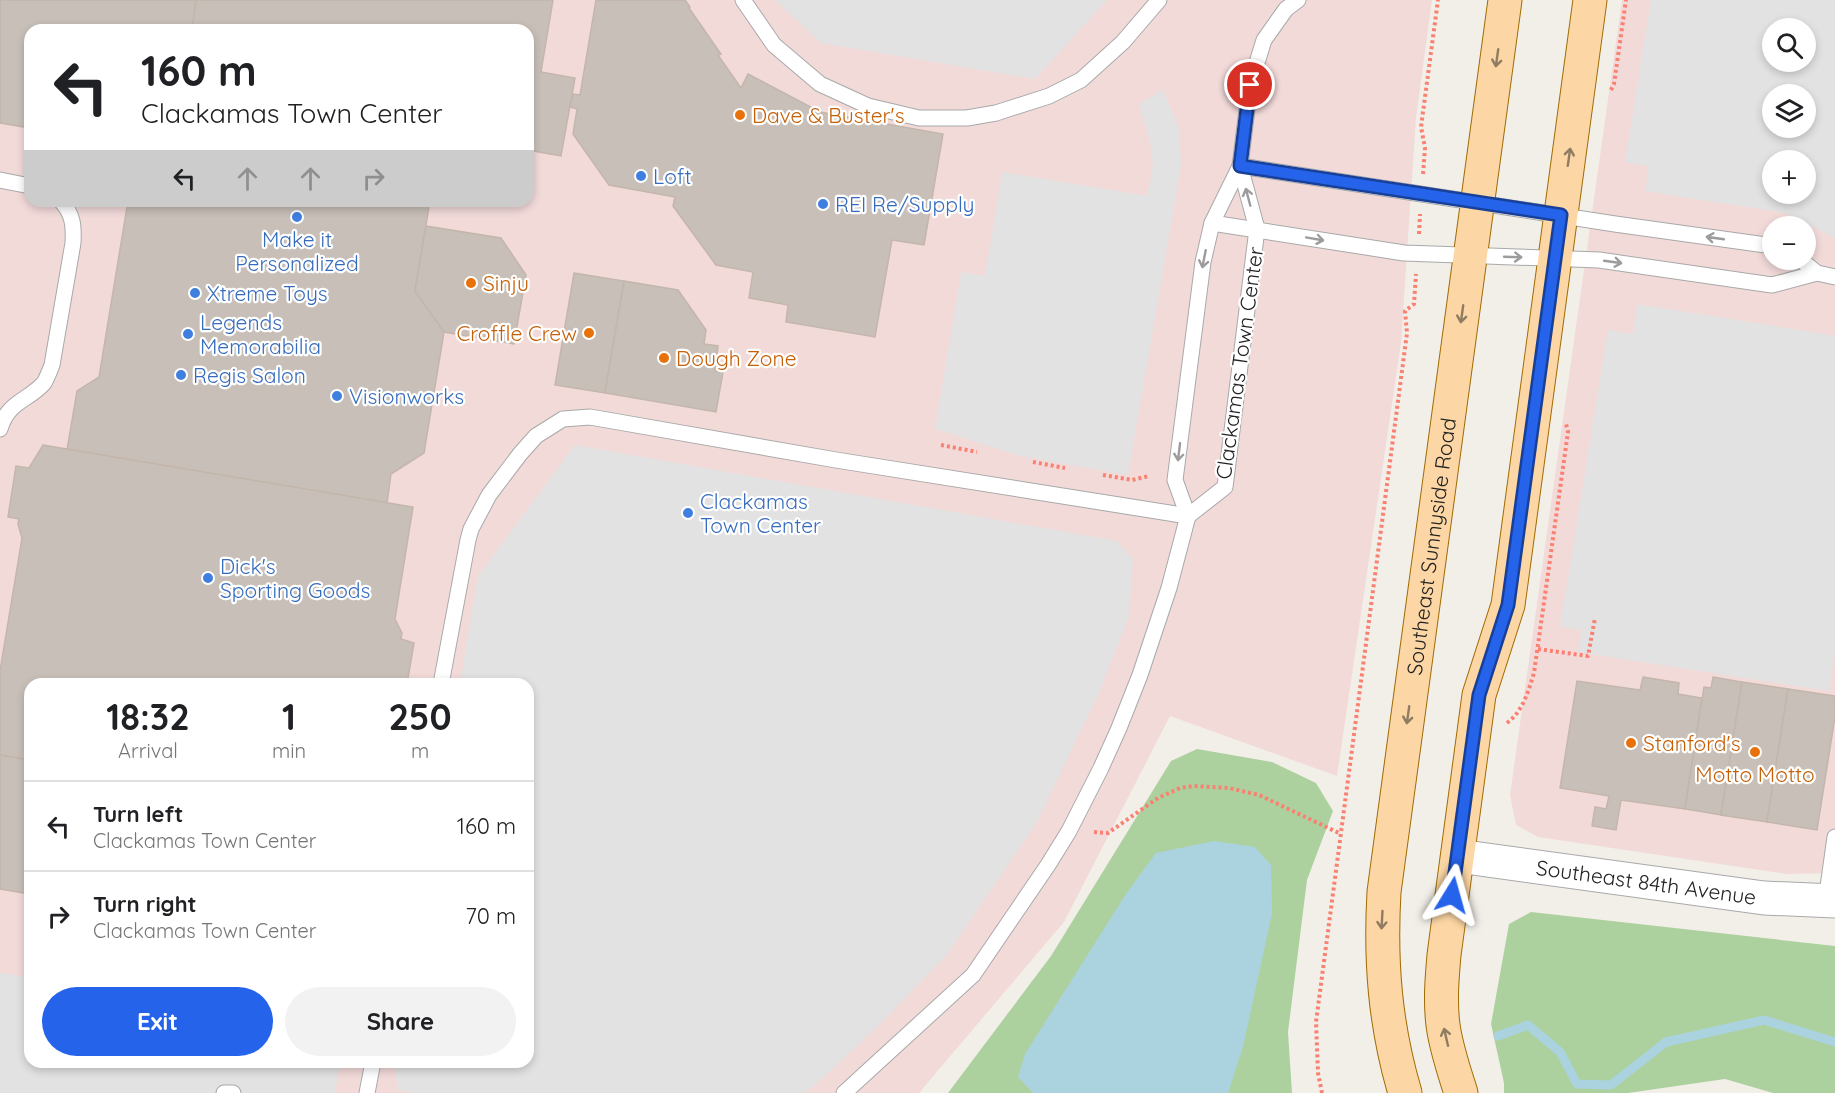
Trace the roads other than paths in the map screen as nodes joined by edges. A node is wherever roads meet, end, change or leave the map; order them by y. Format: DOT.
graph roads {
  1 [pos="743,0"];
  2 [pos="1159,0"];
  3 [pos="1298,0"];
  4 [pos="1505,0"];
  5 [pos="1590,0"];
  6 [pos="1240,166"];
  7 [pos="0,180"];
  8 [pos="24,185"];
  9 [pos="1478,202"];
  10 [pos="67,207"];
  11 [pos="1561,215"];
  12 [pos="1212,223"];
  13 [pos="1257,229"];
  14 [pos="1762,244"];
  15 [pos="1470,256"];
  16 [pos="1555,259"];
  17 [pos="1813,270"];
  18 [pos="1816,273"];
  19 [pos="1835,277"];
  20 [pos="0,429"];
  21 [pos="1188,516"];
  22 [pos="442,678"];
  23 [pos="1835,837"];
  24 [pos="1458,856"];
  25 [pos="1830,901"];
  26 [pos="372,1068"];
  27 [pos="224,1093"];
  28 [pos="233,1093"];
  29 [pos="367,1093"];
  30 [pos="844,1093"];
  31 [pos="1405,1093"];
  32 [pos="1461,1093"];
  1 -- 2 [label="lane"];
  3 -- 6 [label="lane, Clackamas Town Center"];
  4 -- 9 [label="main road, Southeast Sunnyside Road, one-way"];
  11 -- 5 [label="main road, one-way"];
  6 -- 9 [label="lane"];
  6 -- 12 [label="lane, Clackamas Town Center"];
  13 -- 6 [label="lane, Clackamas Town Center, one-way"];
  7 -- 8 [label="lane"];
  9 -- 11 [label="lane"];
  9 -- 15 [label="main road, Southeast Sunnyside Road"];
  10 -- 20 [label="lane"];
  14 -- 11 [label="lane, one-way"];
  11 -- 16 [label="main road"];
  12 -- 13 [label="lane, Clackamas Town Center"];
  12 -- 21 [label="lane, Clackamas Town Center, one-way"];
  13 -- 15 [label="lane, Clackamas Town Center, one-way"];
  13 -- 21 [label="lane, Clackamas Town Center"];
  15 -- 16 [label="lane, Clackamas Town Center, one-way"];
  15 -- 31 [label="main road, Southeast Sunnyside Road, one-way"];
  16 -- 18 [label="lane, Clackamas Town Center, one-way"];
  16 -- 24 [label="main road"];
  17 -- 18 [label="lane"];
  18 -- 19 [label="lane"];
  21 -- 22 [label="lane"];
  21 -- 30 [label="lane"];
  23 -- 25 [label="lane"];
  24 -- 25 [label="street, Southeast 84th Avenue"];
  32 -- 24 [label="main road, one-way"];
  26 -- 29 [label="lane"];
  27 -- 28 [label="lane"];
}
